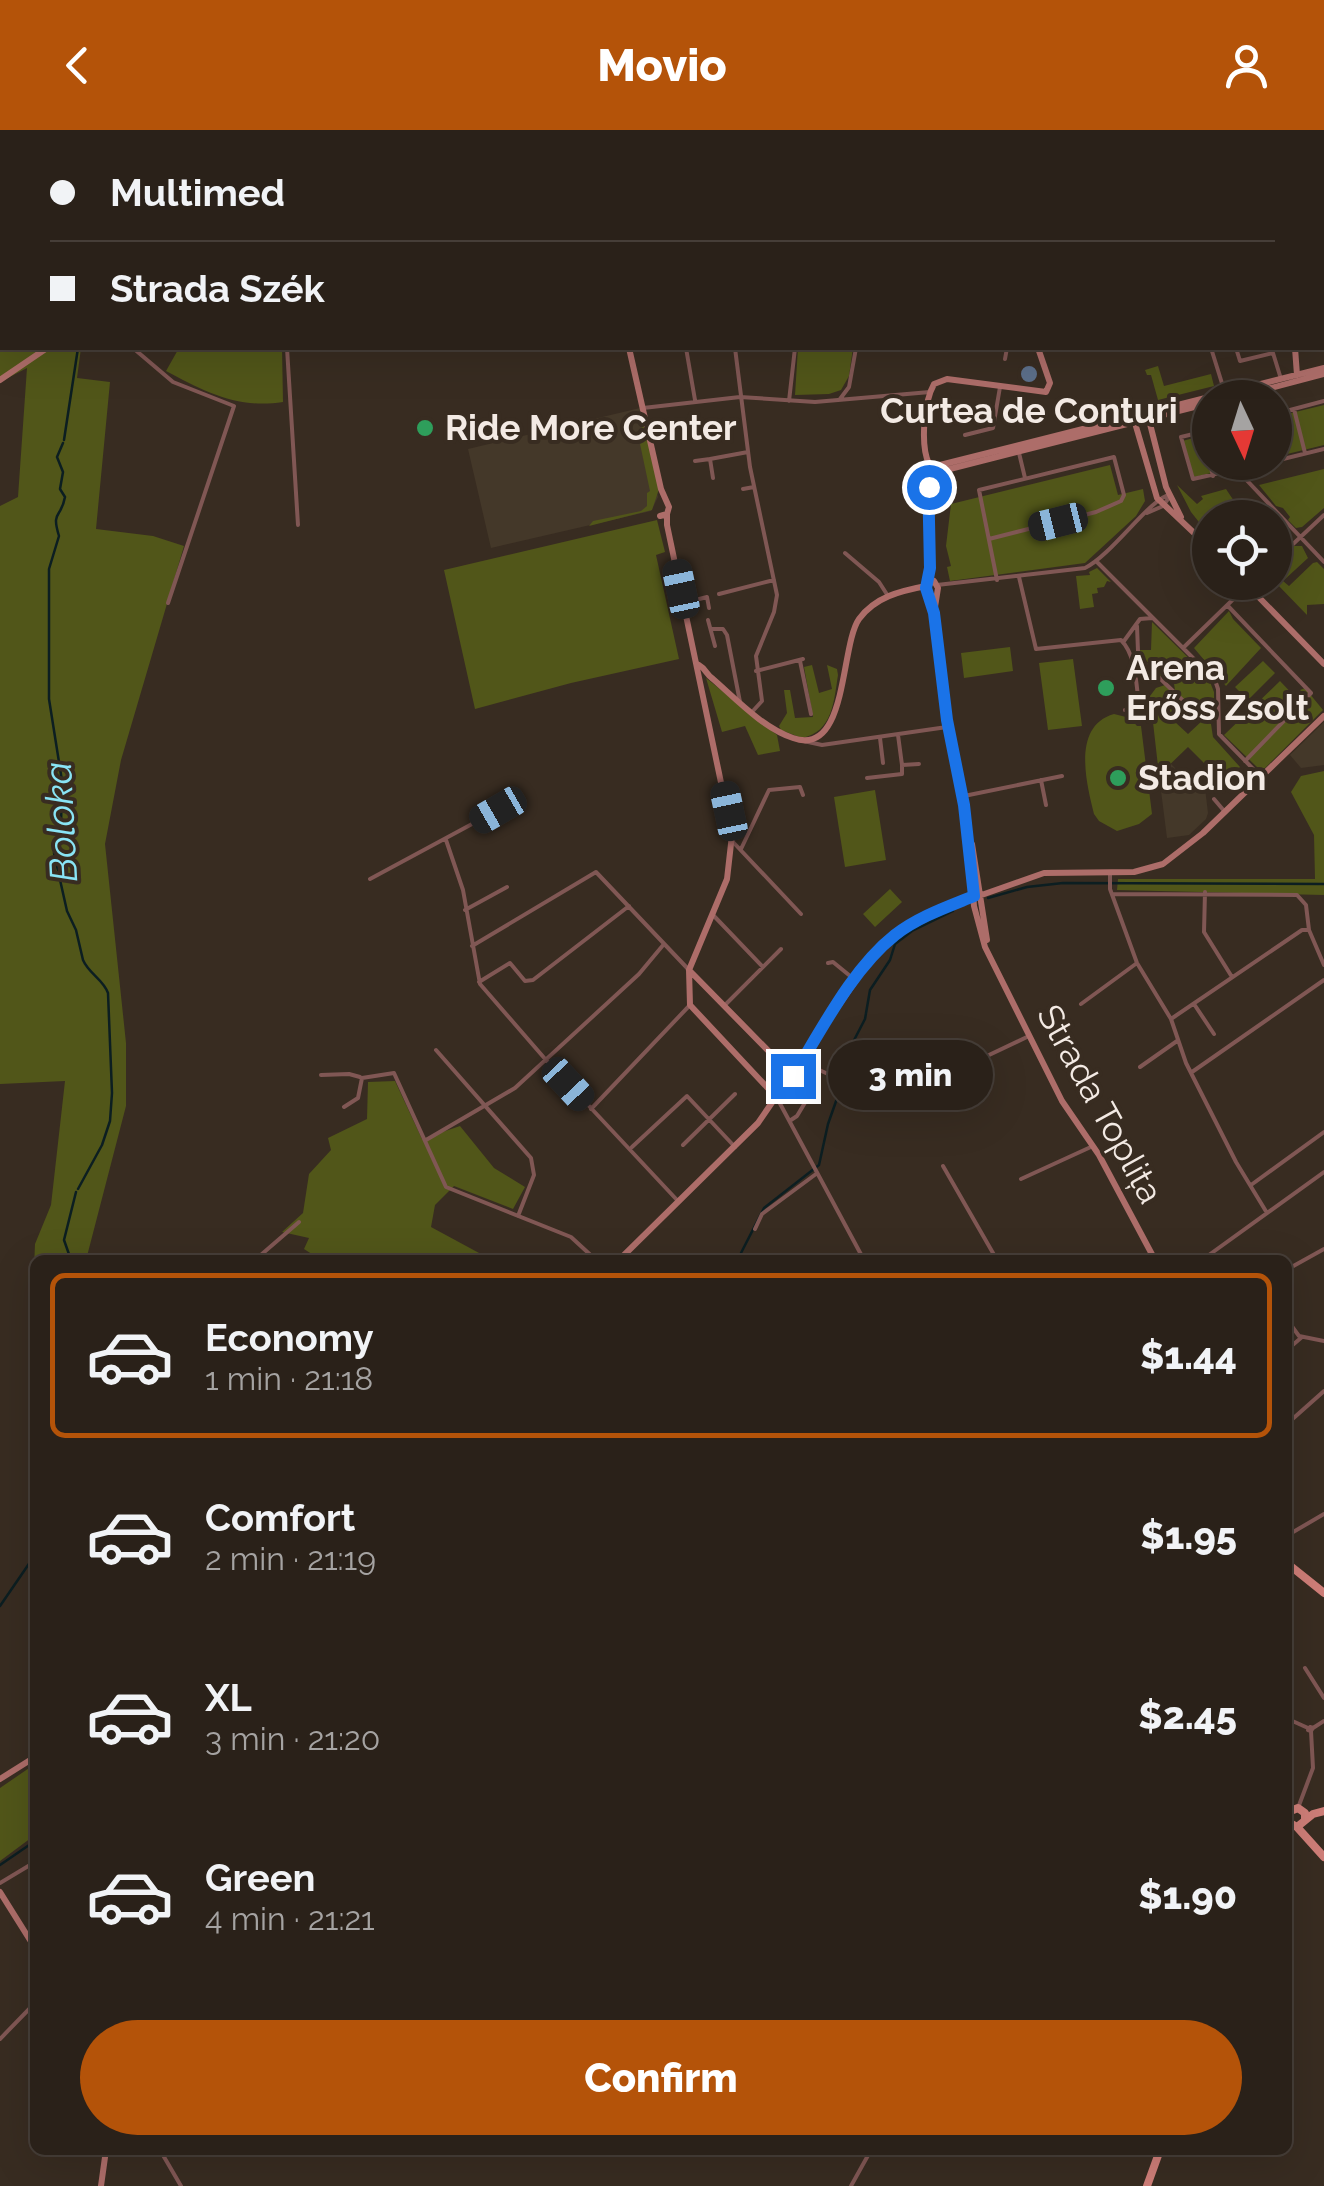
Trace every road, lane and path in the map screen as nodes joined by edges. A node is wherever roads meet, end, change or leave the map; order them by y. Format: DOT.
graph roads {
  1 [pos="44,350"];
  2 [pos="136,350"];
  3 [pos="288,350"];
  4 [pos="629,350"];
  5 [pos="686,350"];
  6 [pos="735,350"];
  7 [pos="794,350"];
  8 [pos="856,350"];
  9 [pos="1006,350"];
  10 [pos="1039,350"];
  11 [pos="1212,350"];
  12 [pos="1237,350"];
  13 [pos="1297,350"];
  14 [pos="1005,359"];
  15 [pos="1324,371"];
  16 [pos="1297,375"];
  17 [pos="1281,379"];
  18 [pos="0,380"];
  19 [pos="1221,380"];
  20 [pos="1278,380"];
  21 [pos="1289,380"];
  22 [pos="1000,387"];
  23 [pos="930,392"];
  24 [pos="740,397"];
  25 [pos="840,399"];
  26 [pos="695,400"];
  27 [pos="789,401"];
  28 [pos="1324,401"];
  29 [pos="1192,405"];
  30 [pos="1192,407"];
  31 [pos="642,408"];
  32 [pos="1294,408"];
  33 [pos="1148,416"];
  34 [pos="1134,420"];
  35 [pos="1192,434"];
  36 [pos="965,435"];
  37 [pos="1068,436"];
  38 [pos="1324,449"];
  39 [pos="1018,451"];
  40 [pos="748,452"];
  41 [pos="1306,454"];
  42 [pos="1292,457"];
  43 [pos="710,459"];
  44 [pos="694,461"];
  45 [pos="933,470"];
  46 [pos="1192,476"];
  47 [pos="713,478"];
  48 [pos="1026,478"];
  49 [pos="1246,480"];
  50 [pos="754,486"];
  51 [pos="743,489"];
  52 [pos="1170,495"];
  53 [pos="1154,498"];
  54 [pos="659,505"];
  55 [pos="1165,507"];
  56 [pos="1147,513"];
  57 [pos="664,515"];
  58 [pos="1324,515"];
  59 [pos="1182,518"];
  60 [pos="298,524"];
  61 [pos="1192,529"];
  62 [pos="1300,537"];
  63 [pos="989,539"];
  64 [pos="1292,544"];
  65 [pos="845,554"];
  66 [pos="1096,562"];
  67 [pos="1324,562"];
  68 [pos="1019,578"];
  69 [pos="774,580"];
  70 [pos="996,580"];
  71 [pos="933,587"];
  72 [pos="718,594"];
  73 [pos="888,596"];
  74 [pos="1233,600"];
  75 [pos="1263,600"];
  76 [pos="684,602"];
  77 [pos="168,603"];
  78 [pos="1228,606"];
  79 [pos="709,608"];
  80 [pos="1152,618"];
  81 [pos="708,620"];
  82 [pos="1138,626"];
  83 [pos="710,630"];
  84 [pos="1124,641"];
  85 [pos="714,646"];
  86 [pos="1184,648"];
  87 [pos="1324,664"];
  88 [pos="701,670"];
  89 [pos="756,671"];
  90 [pos="740,702"];
  91 [pos="1126,710"];
  92 [pos="752,712"];
  93 [pos="811,714"];
  94 [pos="1324,716"];
  95 [pos="1217,720"];
  96 [pos="948,726"];
  97 [pos="898,734"];
  98 [pos="880,737"];
  99 [pos="799,740"];
  100 [pos="1245,761"];
  101 [pos="883,763"];
  102 [pos="919,764"];
  103 [pos="902,765"];
  104 [pos="1062,776"];
  105 [pos="1261,777"];
  106 [pos="867,778"];
  107 [pos="1041,780"];
  108 [pos="802,795"];
  109 [pos="962,796"];
  110 [pos="1214,800"];
  111 [pos="1046,804"];
  112 [pos="498,810"];
  113 [pos="1225,812"];
  114 [pos="446,840"];
  115 [pos="732,842"];
  116 [pos="741,850"];
  117 [pos="1110,872"];
  118 [pos="370,879"];
  119 [pos="508,887"];
  120 [pos="1205,892"];
  121 [pos="1112,894"];
  122 [pos="976,895"];
  123 [pos="629,906"];
  124 [pos="465,910"];
  125 [pos="801,914"];
  126 [pos="713,916"];
  127 [pos="1309,930"];
  128 [pos="664,944"];
  129 [pos="472,946"];
  130 [pos="781,950"];
  131 [pos="828,963"];
  132 [pos="1136,963"];
  133 [pos="1324,965"];
  134 [pos="763,967"];
  135 [pos="690,970"];
  136 [pos="1232,977"];
  137 [pos="856,980"];
  138 [pos="1324,980"];
  139 [pos="480,982"];
  140 [pos="1080,1004"];
  141 [pos="1194,1004"];
  142 [pos="690,1005"];
  143 [pos="724,1006"];
  144 [pos="1171,1020"];
  145 [pos="1214,1034"];
  146 [pos="1029,1036"];
  147 [pos="1178,1040"];
  148 [pos="436,1050"];
  149 [pos="546,1060"];
  150 [pos="802,1062"];
  151 [pos="968,1064"];
  152 [pos="856,1066"];
  153 [pos="1140,1067"];
  154 [pos="1192,1072"];
  155 [pos="320,1075"];
  156 [pos="793,1076"];
  157 [pos="362,1078"];
  158 [pos="735,1094"];
  159 [pos="777,1098"];
  160 [pos="806,1102"];
  161 [pos="486,1106"];
  162 [pos="344,1107"];
  163 [pos="591,1109"];
  164 [pos="709,1119"];
  165 [pos="788,1121"];
  166 [pos="1324,1132"];
  167 [pos="425,1140"];
  168 [pos="683,1145"];
  169 [pos="1094,1146"];
  170 [pos="735,1147"];
  171 [pos="630,1149"];
  172 [pos="943,1166"];
  173 [pos="814,1172"];
  174 [pos="1324,1172"];
  175 [pos="1021,1179"];
  176 [pos="1249,1186"];
  177 [pos="678,1201"];
  178 [pos="1267,1214"];
  179 [pos="518,1216"];
  180 [pos="299,1222"];
  181 [pos="755,1229"];
  182 [pos="1324,1249"];
  183 [pos="262,1255"];
  184 [pos="591,1255"];
  185 [pos="623,1255"];
  186 [pos="861,1255"];
  187 [pos="994,1255"];
  188 [pos="1151,1255"];
  189 [pos="1209,1255"];
  190 [pos="1292,1267"];
  191 [pos="1292,1326"];
  192 [pos="1302,1337"];
  193 [pos="1324,1341"];
  194 [pos="1292,1346"];
  195 [pos="1324,1390"];
  196 [pos="1292,1419"];
  197 [pos="1324,1514"];
  198 [pos="1292,1533"];
  199 [pos="1292,1567"];
  200 [pos="1324,1593"];
  201 [pos="1305,1668"];
  202 [pos="1324,1698"];
  203 [pos="1292,1721"];
  204 [pos="1324,1721"];
  205 [pos="1311,1729"];
  206 [pos="30,1760"];
  207 [pos="0,1779"];
  208 [pos="1292,1806"];
  209 [pos="1292,1808"];
  210 [pos="1324,1811"];
  211 [pos="1296,1826"];
  212 [pos="1324,1857"];
  213 [pos="30,1865"];
  214 [pos="0,1883"];
  215 [pos="0,1892"];
  216 [pos="30,1940"];
  217 [pos="30,2008"];
  218 [pos="0,2040"];
  219 [pos="105,2155"];
  220 [pos="163,2155"];
  221 [pos="868,2155"];
  222 [pos="1158,2155"];
  223 [pos="101,2186"];
  224 [pos="181,2186"];
  225 [pos="851,2186"];
  226 [pos="1148,2186"];
  1 -- 18 [label="street"];
  2 -- 77 [label="street"];
  3 -- 60 [label="street"];
  4 -- 31 [label="street"];
  5 -- 26 [label="street"];
  6 -- 24 [label="street"];
  7 -- 27 [label="street"];
  8 -- 25 [label="street"];
  9 -- 14 [label="street"];
  10 -- 22 [label="street"];
  11 -- 19 [label="street"];
  12 -- 17 [label="street"];
  13 -- 16 [label="street"];
  15 -- 16 [label="street"];
  15 -- 21 [label="street"];
  16 -- 17 [label="street"];
  17 -- 20 [label="street"];
  22 -- 23 [label="street"];
  22 -- 36 [label="street"];
  23 -- 25 [label="street"];
  23 -- 45 [label="street"];
  24 -- 26 [label="street"];
  24 -- 27 [label="street"];
  24 -- 40 [label="street"];
  25 -- 27 [label="street"];
  26 -- 31 [label="street"];
  28 -- 32 [label="street"];
  29 -- 33 [label="street"];
  30 -- 33 [label="street"];
  31 -- 54 [label="street"];
  32 -- 41 [label="street"];
  33 -- 34 [label="street"];
  33 -- 52 [label="street"];
  34 -- 37 [label="street"];
  34 -- 53 [label="street"];
  35 -- 46 [label="street"];
  37 -- 39 [label="street"];
  37 -- 45 [label="street"];
  38 -- 41 [label="street"];
  39 -- 45 [label="street"];
  39 -- 48 [label="street"];
  40 -- 43 [label="street"];
  40 -- 50 [label="street"];
  41 -- 42 [label="street"];
  43 -- 44 [label="street"];
  43 -- 47 [label="street"];
  45 -- 71 [label="street"];
  48 -- 63 [label="street"];
  48 -- 63 [label="street"];
  49 -- 62 [label="street"];
  50 -- 51 [label="street"];
  50 -- 69 [label="street"];
  52 -- 53 [label="street"];
  52 -- 55 [label="street"];
  52 -- 59 [label="street"];
  53 -- 55 [label="street"];
  53 -- 56 [label="street"];
  54 -- 57 [label="street"];
  54 -- 57 [label="street"];
  55 -- 56 [label="street"];
  55 -- 59 [label="street"];
  56 -- 66 [label="street"];
  57 -- 76 [label="street"];
  58 -- 62 [label="street"];
  59 -- 61 [label="street"];
  62 -- 64 [label="street"];
  62 -- 67 [label="street"];
  63 -- 70 [label="street"];
  65 -- 73 [label="street"];
  66 -- 68 [label="street"];
  66 -- 80 [label="street"];
  68 -- 70 [label="street"];
  68 -- 84 [label="street"];
  69 -- 72 [label="street"];
  69 -- 89 [label="street"];
  70 -- 71 [label="street"];
  71 -- 73 [label="street"];
  71 -- 96 [label="street, Strada Toplița"];
  73 -- 99 [label="street"];
  74 -- 78 [label="street"];
  75 -- 87 [label="street"];
  76 -- 79 [label="street"];
  76 -- 88 [label="street"];
  78 -- 86 [label="street"];
  78 -- 100 [label="street"];
  80 -- 82 [label="street"];
  80 -- 86 [label="street"];
  81 -- 83 [label="street"];
  82 -- 84 [label="street"];
  82 -- 95 [label="street"];
  83 -- 85 [label="street"];
  83 -- 90 [label="street"];
  84 -- 91 [label="street"];
  86 -- 95 [label="street"];
  88 -- 90 [label="street"];
  88 -- 115 [label="street"];
  89 -- 92 [label="street"];
  89 -- 93 [label="street"];
  90 -- 92 [label="street"];
  92 -- 99 [label="street"];
  94 -- 105 [label="street"];
  95 -- 100 [label="street"];
  96 -- 97 [label="street"];
  96 -- 109 [label="street, Strada Toplița"];
  97 -- 98 [label="street"];
  97 -- 103 [label="street"];
  98 -- 99 [label="street"];
  98 -- 101 [label="street"];
  100 -- 105 [label="street"];
  102 -- 103 [label="street"];
  103 -- 106 [label="street"];
  104 -- 107 [label="street"];
  105 -- 113 [label="street"];
  107 -- 109 [label="street"];
  107 -- 111 [label="street"];
  108 -- 116 [label="street"];
  109 -- 122 [label="street, Strada Toplița"];
  110 -- 113 [label="street"];
  112 -- 114 [label="street"];
  113 -- 117 [label="street"];
  114 -- 118 [label="street"];
  114 -- 124 [label="street"];
  115 -- 116 [label="street"];
  115 -- 126 [label="street"];
  116 -- 125 [label="street"];
  117 -- 121 [label="street"];
  117 -- 122 [label="street"];
  119 -- 124 [label="street"];
  120 -- 121 [label="street"];
  120 -- 127 [label="street"];
  120 -- 136 [label="street"];
  121 -- 132 [label="street"];
  122 -- 137 [label="street"];
  122 -- 146 [label="street, Strada Toplița"];
  123 -- 128 [label="street"];
  123 -- 129 [label="street"];
  123 -- 139 [label="street"];
  124 -- 129 [label="street"];
  126 -- 134 [label="street"];
  126 -- 135 [label="street"];
  127 -- 133 [label="street"];
  127 -- 136 [label="street"];
  128 -- 135 [label="street"];
  128 -- 149 [label="street"];
  129 -- 139 [label="street"];
  130 -- 134 [label="street"];
  131 -- 137 [label="street"];
  132 -- 140 [label="street"];
  132 -- 144 [label="street"];
  134 -- 143 [label="street"];
  135 -- 142 [label="street"];
  135 -- 143 [label="street"];
  136 -- 141 [label="street"];
  137 -- 150 [label="street"];
  138 -- 154 [label="street"];
  139 -- 149 [label="street"];
  141 -- 144 [label="street"];
  141 -- 145 [label="street"];
  142 -- 159 [label="street"];
  142 -- 163 [label="street"];
  143 -- 156 [label="street"];
  144 -- 147 [label="street"];
  146 -- 151 [label="street"];
  146 -- 169 [label="street, Strada Toplița"];
  147 -- 153 [label="street"];
  147 -- 154 [label="street"];
  148 -- 161 [label="street"];
  149 -- 161 [label="street"];
  149 -- 163 [label="street"];
  150 -- 152 [label="street"];
  150 -- 156 [label="street"];
  154 -- 176 [label="street"];
  155 -- 157 [label="street"];
  156 -- 159 [label="street"];
  157 -- 162 [label="street"];
  157 -- 167 [label="street"];
  158 -- 164 [label="street"];
  159 -- 165 [label="street"];
  159 -- 170 [label="street"];
  160 -- 165 [label="street"];
  161 -- 167 [label="street"];
  161 -- 179 [label="street"];
  163 -- 171 [label="street"];
  164 -- 168 [label="street"];
  164 -- 170 [label="street"];
  164 -- 171 [label="street"];
  165 -- 173 [label="street"];
  166 -- 176 [label="street"];
  167 -- 179 [label="street"];
  169 -- 175 [label="street"];
  169 -- 188 [label="street, Strada Toplița"];
  170 -- 177 [label="street"];
  171 -- 177 [label="street"];
  172 -- 187 [label="street"];
  173 -- 181 [label="street"];
  173 -- 186 [label="street"];
  174 -- 178 [label="street"];
  176 -- 178 [label="street"];
  177 -- 185 [label="street"];
  178 -- 189 [label="street"];
  179 -- 184 [label="street"];
  180 -- 183 [label="street"];
  182 -- 190 [label="street"];
  191 -- 192 [label="street"];
  192 -- 193 [label="street"];
  192 -- 194 [label="street"];
  195 -- 196 [label="street"];
  197 -- 198 [label="street"];
  199 -- 200 [label="main road"];
  201 -- 202 [label="street"];
  203 -- 205 [label="street"];
  204 -- 205 [label="street"];
  205 -- 208 [label="street"];
  206 -- 207 [label="street"];
  209 -- 211 [label="main road"];
  210 -- 211 [label="main road"];
  211 -- 212 [label="main road"];
  213 -- 214 [label="street"];
  215 -- 216 [label="street"];
  217 -- 218 [label="street"];
  219 -- 223 [label="street"];
  220 -- 224 [label="street"];
  221 -- 225 [label="street"];
  222 -- 226 [label="main road"];
}
